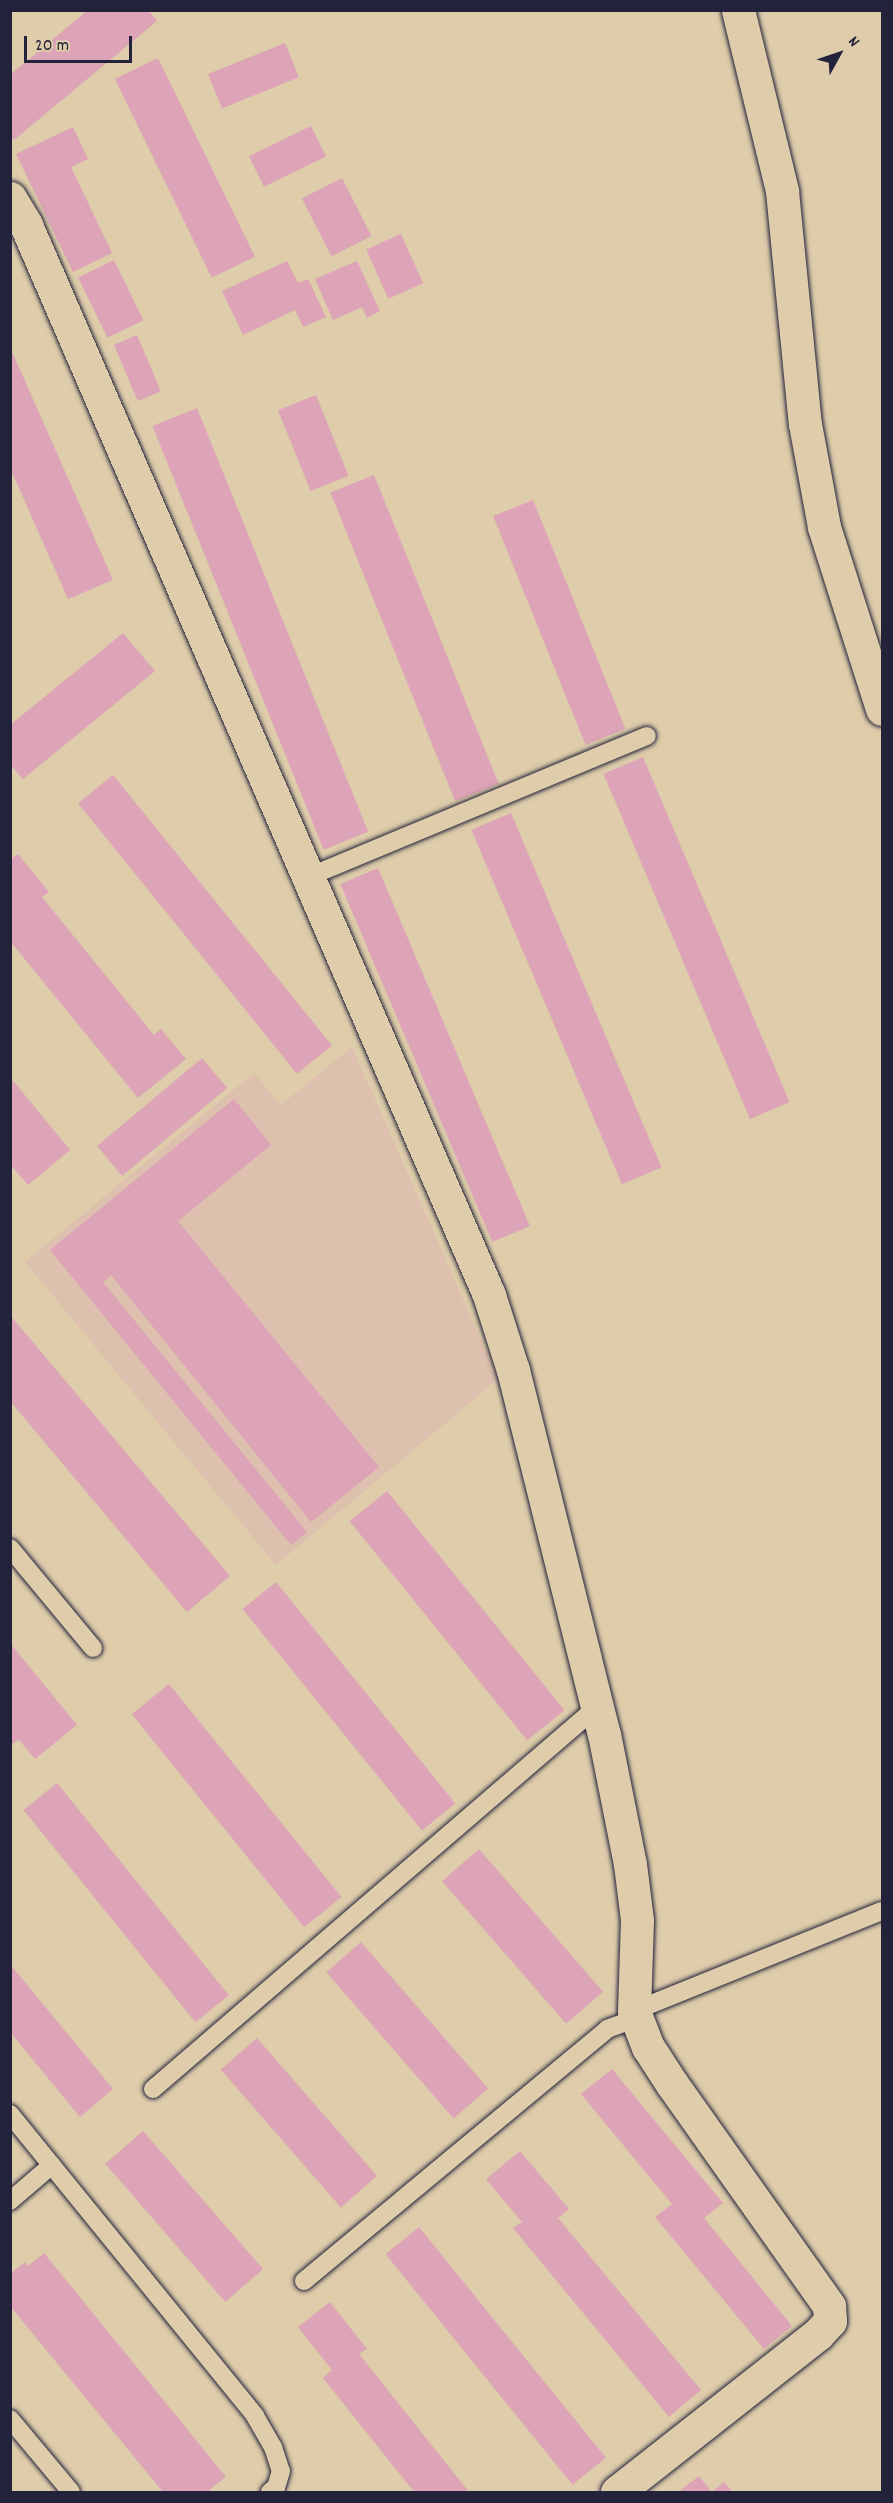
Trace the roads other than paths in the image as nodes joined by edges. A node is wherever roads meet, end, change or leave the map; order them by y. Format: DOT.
graph roads {
  1 [pos="738,10"];
  2 [pos="10,198"];
  3 [pos="882,708"];
  4 [pos="647,736"];
  5 [pos="308,877"];
  6 [pos="10,1548"];
  7 [pos="93,1648"];
  8 [pos="598,1706"];
  9 [pos="882,1911"];
  10 [pos="635,2015"];
  11 [pos="153,2089"];
  12 [pos="10,2114"];
  13 [pos="52,2165"];
  14 [pos="10,2201"];
  15 [pos="304,2281"];
  16 [pos="10,2419"];
  17 [pos="71,2493"];
  18 [pos="270,2493"];
  19 [pos="617,2493"];
  1 -- 3 [label="street"];
  2 -- 5 [label="street"];
  4 -- 5 [label="lane"];
  5 -- 8 [label="street"];
  6 -- 7 [label="lane"];
  8 -- 10 [label="street"];
  8 -- 11 [label="lane"];
  9 -- 10 [label="lane"];
  10 -- 15 [label="lane"];
  10 -- 19 [label="street"];
  12 -- 13 [label="lane"];
  13 -- 14 [label="lane"];
  13 -- 18 [label="lane"];
  16 -- 17 [label="lane"];
}
